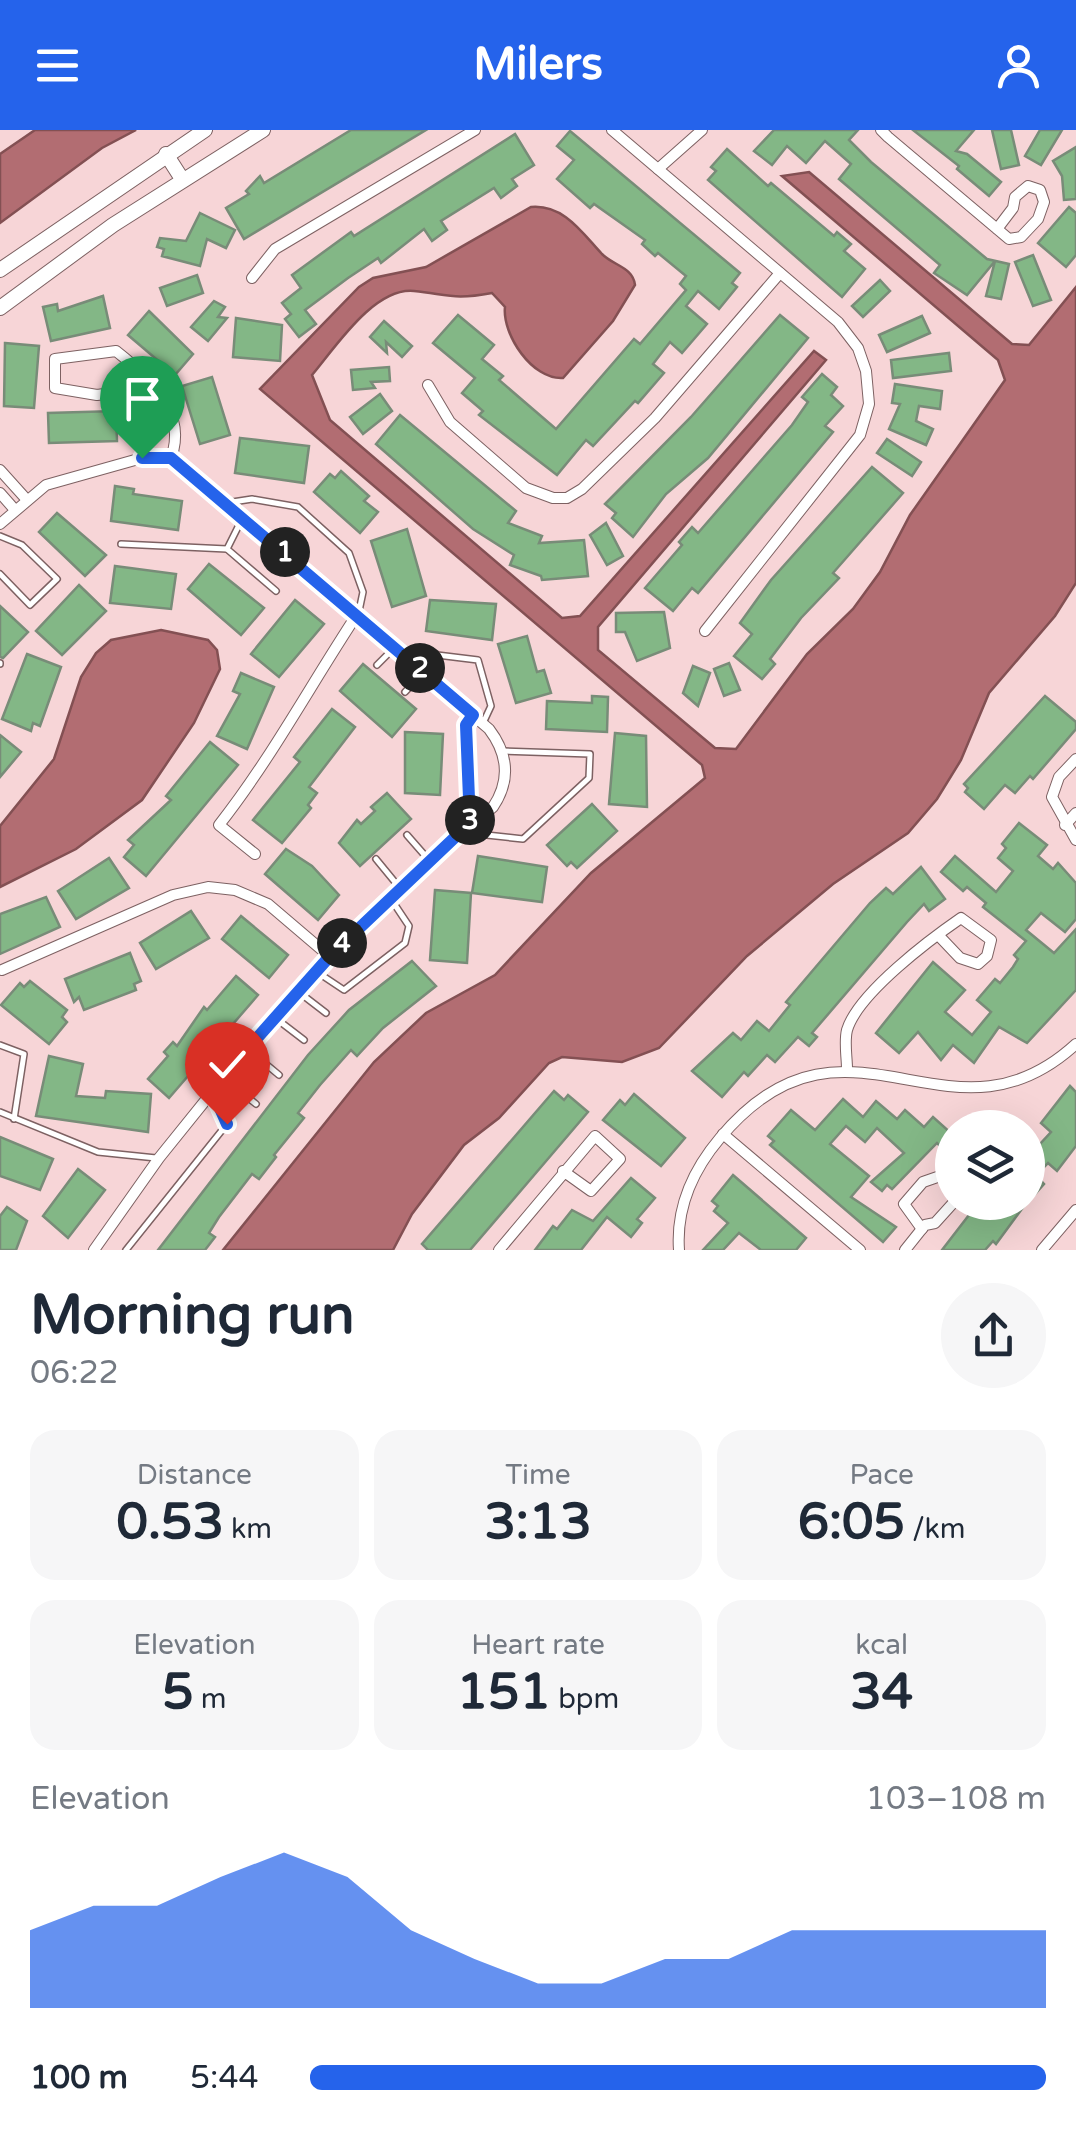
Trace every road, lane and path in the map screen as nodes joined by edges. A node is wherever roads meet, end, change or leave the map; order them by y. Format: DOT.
graph roads {
  1 [pos="206,130"];
  2 [pos="264,130"];
  3 [pos="475,130"];
  4 [pos="612,130"];
  5 [pos="702,130"];
  6 [pos="882,130"];
  7 [pos="166,154"];
  8 [pos="658,169"];
  9 [pos="182,179"];
  10 [pos="997,229"];
  11 [pos="0,270"];
  12 [pos="780,273"];
  13 [pos="252,278"];
  14 [pos="0,308"];
  15 [pos="428,384"];
  16 [pos="156,387"];
  17 [pos="171,458"];
  18 [pos="0,470"];
  19 [pos="0,493"];
  20 [pos="26,500"];
  21 [pos="226,502"];
  22 [pos="15,510"];
  23 [pos="243,516"];
  24 [pos="0,524"];
  25 [pos="0,536"];
  26 [pos="122,544"];
  27 [pos="227,549"];
  28 [pos="0,574"];
  29 [pos="276,591"];
  30 [pos="358,614"];
  31 [pos="705,630"];
  32 [pos="395,646"];
  33 [pos="378,665"];
  34 [pos="420,669"];
  35 [pos="405,692"];
  36 [pos="478,720"];
  37 [pos="503,751"];
  38 [pos="1076,759"];
  39 [pos="1076,813"];
  40 [pos="470,823"];
  41 [pos="1065,824"];
  42 [pos="459,832"];
  43 [pos="407,835"];
  44 [pos="1076,840"];
  45 [pos="255,854"];
  46 [pos="376,859"];
  47 [pos="428,859"];
  48 [pos="399,887"];
  49 [pos="389,897"];
  50 [pos="940,938"];
  51 [pos="330,956"];
  52 [pos="2,970"];
  53 [pos="315,972"];
  54 [pos="298,991"];
  55 [pos="326,1012"];
  56 [pos="274,1017"];
  57 [pos="304,1040"];
  58 [pos="1076,1044"];
  59 [pos="0,1045"];
  60 [pos="246,1048"];
  61 [pos="847,1069"];
  62 [pos="279,1074"];
  63 [pos="222,1077"];
  64 [pos="212,1090"];
  65 [pos="256,1104"];
  66 [pos="0,1112"];
  67 [pos="14,1118"];
  68 [pos="723,1134"];
  69 [pos="159,1158"];
  70 [pos="563,1171"];
  71 [pos="935,1178"];
  72 [pos="1076,1210"];
  73 [pos="938,1220"];
  74 [pos="922,1229"];
  75 [pos="94,1250"];
  76 [pos="126,1250"];
  77 [pos="499,1250"];
  78 [pos="678,1250"];
  79 [pos="860,1250"];
  80 [pos="905,1250"];
  81 [pos="1042,1250"];
  1 -- 7 [label="main road"];
  2 -- 9 [label="main road"];
  3 -- 13 [label="street"];
  4 -- 8 [label="street"];
  5 -- 8 [label="street"];
  6 -- 10 [label="street"];
  7 -- 9 [label="main road"];
  7 -- 11 [label="main road"];
  8 -- 12 [label="street"];
  9 -- 14 [label="main road"];
  10 -- 10 [label="street"];
  12 -- 15 [label="street"];
  12 -- 31 [label="street"];
  16 -- 16 [label="street"];
  16 -- 17 [label="street"];
  17 -- 20 [label="street"];
  17 -- 21 [label="street"];
  18 -- 20 [label="street"];
  19 -- 22 [label="street"];
  20 -- 22 [label="street"];
  21 -- 23 [label="street"];
  21 -- 30 [label="lane"];
  22 -- 24 [label="street"];
  23 -- 27 [label="lane"];
  23 -- 30 [label="street"];
  25 -- 28 [label="lane"];
  26 -- 27 [label="lane"];
  27 -- 29 [label="lane"];
  30 -- 32 [label="street"];
  30 -- 45 [label="street"];
  32 -- 33 [label="lane"];
  32 -- 34 [label="street"];
  34 -- 35 [label="lane"];
  34 -- 36 [label="street"];
  34 -- 36 [label="lane"];
  36 -- 37 [label="street"];
  36 -- 40 [label="lane"];
  37 -- 40 [label="street"];
  37 -- 42 [label="lane"];
  38 -- 41 [label="street"];
  39 -- 41 [label="street"];
  40 -- 42 [label="street"];
  41 -- 44 [label="street"];
  42 -- 47 [label="street"];
  43 -- 47 [label="lane"];
  46 -- 48 [label="lane"];
  47 -- 48 [label="street"];
  48 -- 49 [label="street"];
  49 -- 51 [label="street"];
  49 -- 53 [label="lane"];
  50 -- 50 [label="street"];
  50 -- 61 [label="street"];
  51 -- 52 [label="street"];
  51 -- 53 [label="street"];
  53 -- 54 [label="street"];
  54 -- 55 [label="lane"];
  54 -- 56 [label="street"];
  56 -- 57 [label="lane"];
  56 -- 60 [label="street"];
  58 -- 61 [label="street"];
  59 -- 67 [label="lane"];
  60 -- 62 [label="lane"];
  60 -- 63 [label="street"];
  61 -- 68 [label="street"];
  63 -- 64 [label="street"];
  63 -- 65 [label="lane"];
  64 -- 69 [label="street"];
  64 -- 76 [label="lane"];
  66 -- 67 [label="lane"];
  67 -- 69 [label="lane"];
  68 -- 78 [label="street"];
  68 -- 79 [label="street"];
  69 -- 75 [label="street"];
  70 -- 70 [label="street"];
  70 -- 77 [label="street"];
  71 -- 74 [label="street"];
  72 -- 81 [label="street"];
  73 -- 74 [label="street"];
  74 -- 80 [label="street"];
}
